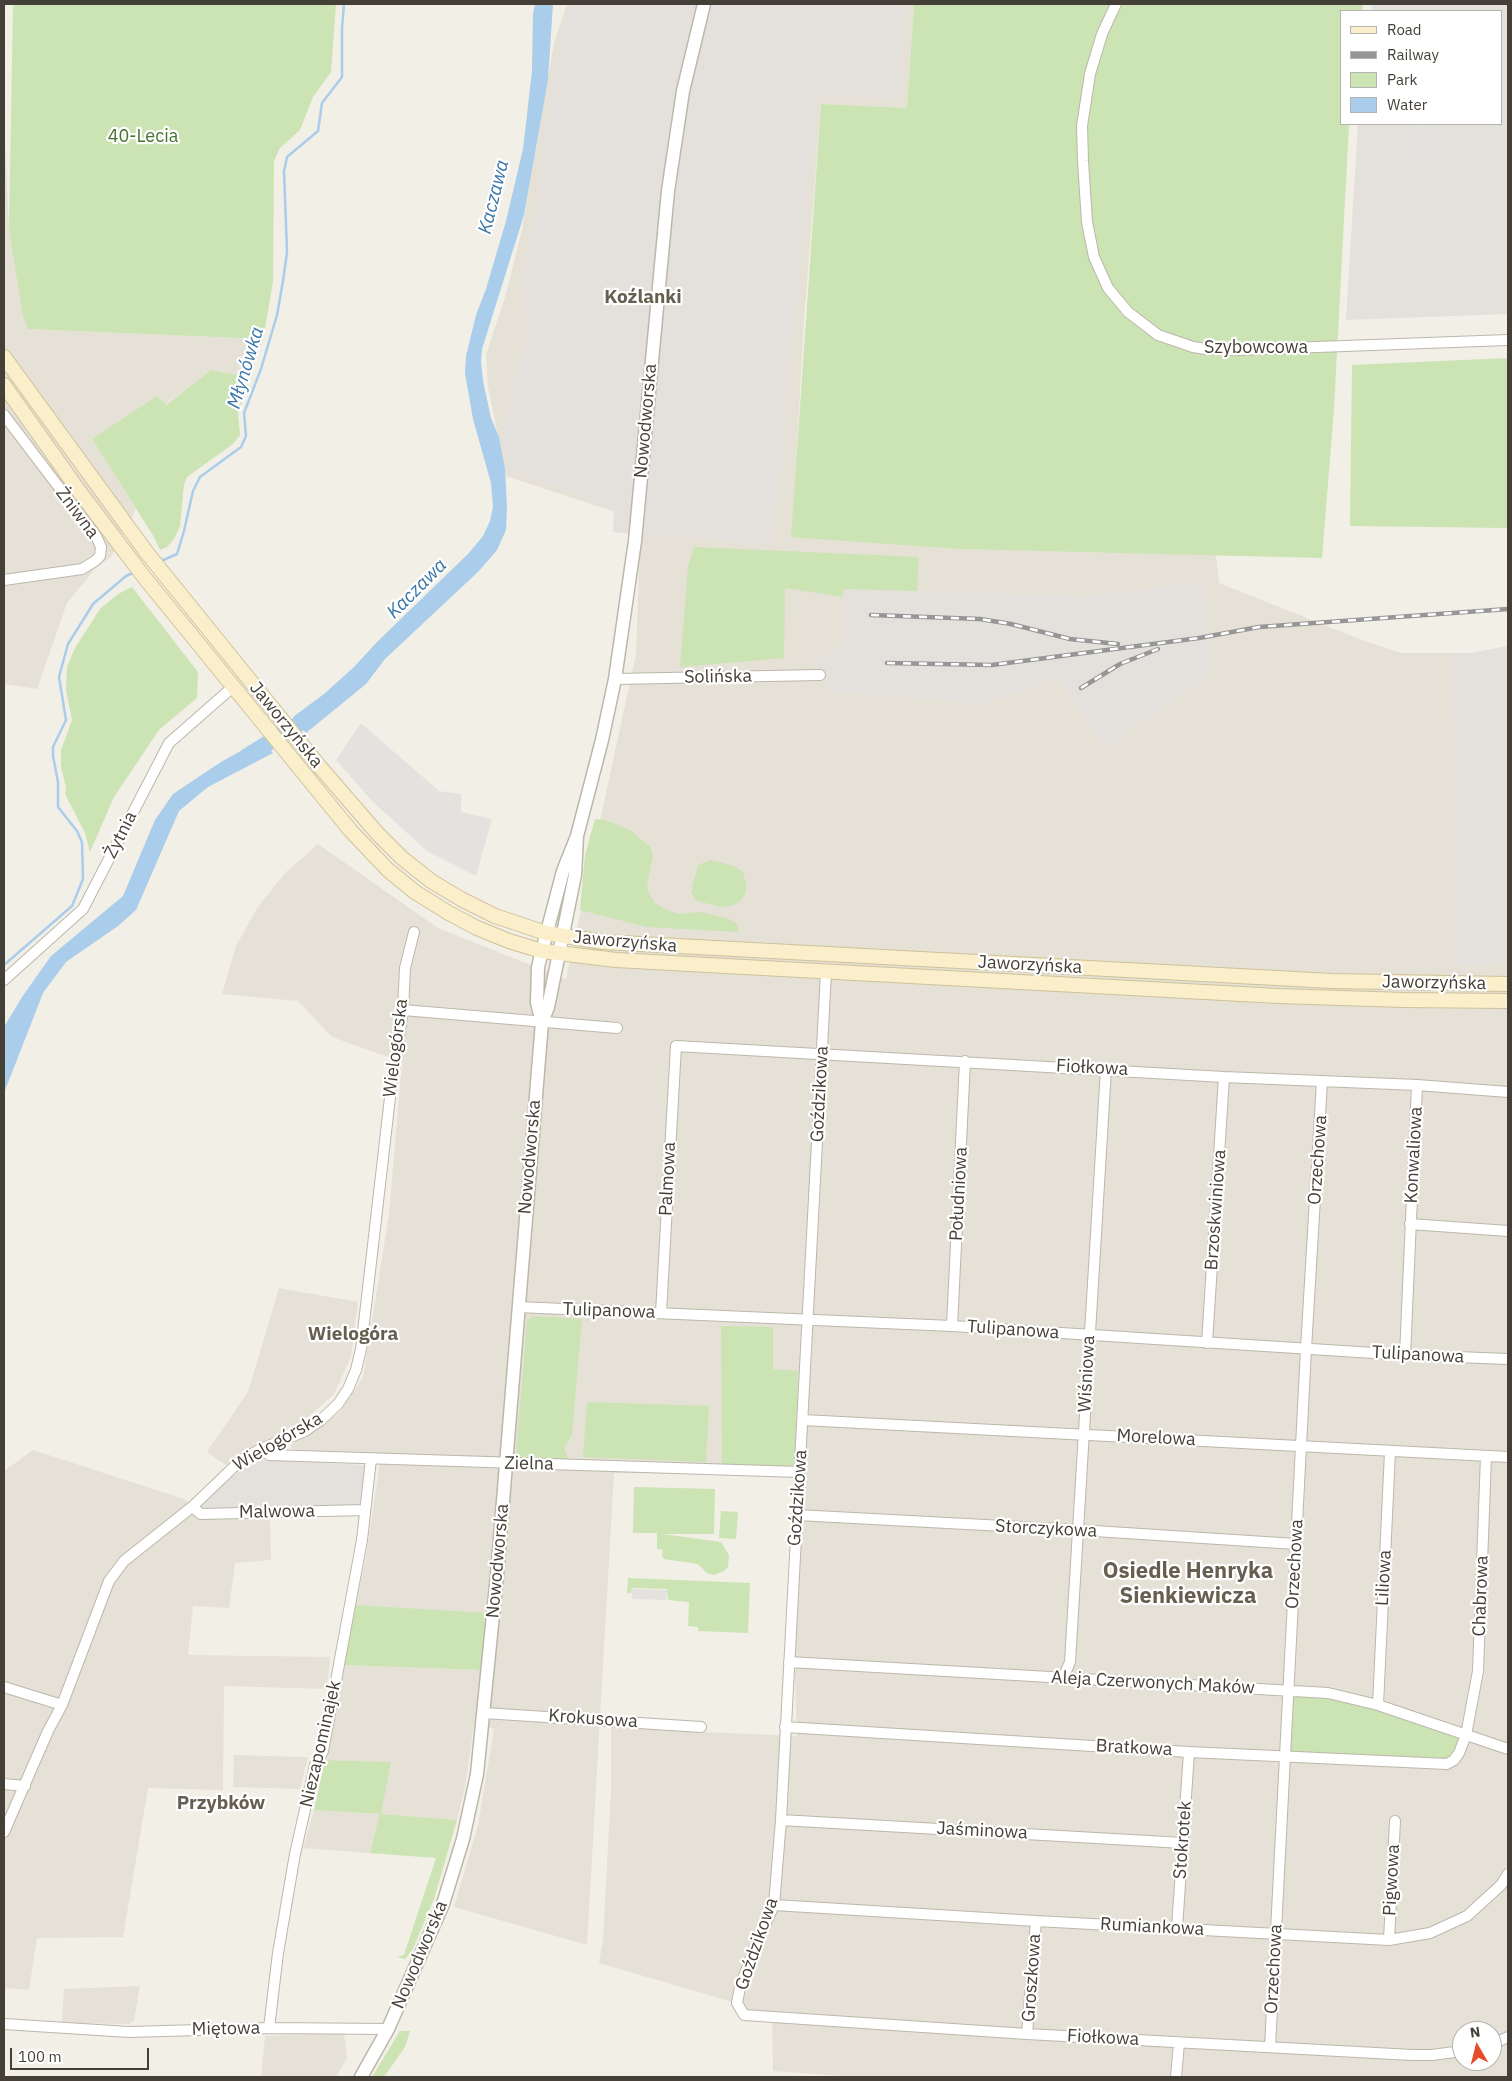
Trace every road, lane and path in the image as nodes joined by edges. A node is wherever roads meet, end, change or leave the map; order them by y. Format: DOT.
graph roads {
  1 [pos="704,4"];
  2 [pos="1116,4"];
  3 [pos="1508,340"];
  4 [pos="4,357"];
  5 [pos="4,385"];
  6 [pos="4,415"];
  7 [pos="4,580"];
  8 [pos="820,675"];
  9 [pos="615,679"];
  10 [pos="234,686"];
  11 [pos="577,836"];
  12 [pos="414,932"];
  13 [pos="546,933"];
  14 [pos="563,937"];
  15 [pos="542,951"];
  16 [pos="559,954"];
  17 [pos="826,972"];
  18 [pos="4,980"];
  19 [pos="1508,984"];
  20 [pos="1508,1001"];
  21 [pos="403,1010"];
  22 [pos="542,1022"];
  23 [pos="617,1028"];
  24 [pos="676,1046"];
  25 [pos="823,1055"];
  26 [pos="966,1061"];
  27 [pos="1106,1069"];
  28 [pos="1224,1076"];
  29 [pos="1322,1081"];
  30 [pos="1417,1085"];
  31 [pos="1508,1092"];
  32 [pos="1410,1224"];
  33 [pos="1508,1231"];
  34 [pos="518,1307"];
  35 [pos="661,1313"];
  36 [pos="807,1320"];
  37 [pos="952,1326"];
  38 [pos="1090,1336"];
  39 [pos="1207,1343"];
  40 [pos="1306,1349"];
  41 [pos="1405,1355"];
  42 [pos="1508,1359"];
  43 [pos="803,1420"];
  44 [pos="1084,1434"];
  45 [pos="1301,1446"];
  46 [pos="261,1449"];
  47 [pos="1390,1452"];
  48 [pos="1486,1456"];
  49 [pos="1508,1458"];
  50 [pos="372,1459"];
  51 [pos="506,1463"];
  52 [pos="800,1472"];
  53 [pos="192,1507"];
  54 [pos="365,1510"];
  55 [pos="797,1516"];
  56 [pos="1079,1530"];
  57 [pos="1296,1544"];
  58 [pos="789,1662"];
  59 [pos="1063,1678"];
  60 [pos="4,1687"];
  61 [pos="1289,1690"];
  62 [pos="62,1705"];
  63 [pos="1378,1705"];
  64 [pos="484,1713"];
  65 [pos="701,1727"];
  66 [pos="785,1727"];
  67 [pos="1466,1735"];
  68 [pos="1508,1749"];
  69 [pos="1189,1752"];
  70 [pos="1284,1757"];
  71 [pos="4,1784"];
  72 [pos="25,1786"];
  73 [pos="781,1820"];
  74 [pos="1395,1820"];
  75 [pos="4,1832"];
  76 [pos="1183,1843"];
  77 [pos="1508,1874"];
  78 [pos="774,1905"];
  79 [pos="1036,1921"];
  80 [pos="1177,1928"];
  81 [pos="1276,1933"];
  82 [pos="1389,1940"];
  83 [pos="744,2015"];
  84 [pos="4,2024"];
  85 [pos="269,2028"];
  86 [pos="388,2029"];
  87 [pos="1028,2034"];
  88 [pos="1179,2043"];
  89 [pos="1270,2047"];
  90 [pos="1452,2052"];
  91 [pos="361,2077"];
  92 [pos="1176,2077"];
  1 -- 9 [label="street, Nowodworska"];
  2 -- 3 [label="street, Szybowcowa"];
  4 -- 13 [label="main road, Jaworzyńska"];
  5 -- 10 [label="main road, Jaworzyńska"];
  6 -- 7 [label="street, Żniwna"];
  8 -- 9 [label="street, Solińska"];
  9 -- 11 [label="street, Nowodworska"];
  10 -- 15 [label="main road, Jaworzyńska"];
  10 -- 18 [label="street, Żytnia"];
  11 -- 13 [label="street, Nowodworska"];
  11 -- 14 [label="street, Nowodworska"];
  12 -- 21 [label="street, Wielogórska"];
  13 -- 14 [label="main road, Jaworzyńska"];
  13 -- 15 [label="street, Nowodworska"];
  14 -- 16 [label="street, Nowodworska"];
  14 -- 19 [label="main road, Jaworzyńska"];
  15 -- 16 [label="main road, Jaworzyńska"];
  15 -- 22 [label="street, Nowodworska"];
  16 -- 17 [label="main road, Jaworzyńska"];
  16 -- 22 [label="street, Nowodworska"];
  17 -- 20 [label="main road, Jaworzyńska"];
  17 -- 25 [label="street, Goździkowa"];
  21 -- 22 [label="street"];
  21 -- 46 [label="street, Wielogórska"];
  22 -- 23 [label="street"];
  22 -- 34 [label="street, Nowodworska"];
  24 -- 25 [label="street, Fiołkowa"];
  24 -- 35 [label="street, Palmowa"];
  25 -- 26 [label="street, Fiołkowa"];
  25 -- 36 [label="street, Goździkowa"];
  26 -- 27 [label="street, Fiołkowa"];
  26 -- 37 [label="street, Południowa"];
  27 -- 28 [label="street, Fiołkowa"];
  27 -- 38 [label="street, Wiśniowa"];
  28 -- 29 [label="street, Fiołkowa"];
  28 -- 39 [label="street, Brzoskwiniowa"];
  29 -- 30 [label="street, Fiołkowa"];
  29 -- 40 [label="street, Orzechowa"];
  30 -- 31 [label="street, Fiołkowa"];
  30 -- 32 [label="street, Konwaliowa"];
  32 -- 33 [label="street"];
  32 -- 41 [label="street, Konwaliowa"];
  34 -- 35 [label="street, Tulipanowa"];
  34 -- 51 [label="street, Nowodworska"];
  35 -- 36 [label="street, Tulipanowa"];
  36 -- 37 [label="street, Tulipanowa"];
  36 -- 43 [label="street, Goździkowa"];
  37 -- 38 [label="street, Tulipanowa"];
  38 -- 39 [label="street, Tulipanowa"];
  38 -- 44 [label="street, Wiśniowa"];
  39 -- 40 [label="street, Tulipanowa"];
  40 -- 41 [label="street, Tulipanowa"];
  40 -- 45 [label="street, Orzechowa"];
  41 -- 42 [label="street, Tulipanowa"];
  43 -- 44 [label="street, Morelowa"];
  43 -- 52 [label="street, Goździkowa"];
  44 -- 45 [label="street, Morelowa"];
  44 -- 56 [label="street, Wiśniowa"];
  45 -- 47 [label="street, Morelowa"];
  45 -- 57 [label="street, Orzechowa"];
  46 -- 50 [label="street, Zielna"];
  46 -- 53 [label="street, Wielogórska"];
  47 -- 48 [label="street, Morelowa"];
  47 -- 63 [label="street, Liliowa"];
  48 -- 49 [label="street, Morelowa"];
  48 -- 67 [label="street, Chabrowa"];
  50 -- 51 [label="street, Zielna"];
  50 -- 54 [label="street, Niezapominajek"];
  51 -- 52 [label="street, Zielna"];
  51 -- 64 [label="street, Nowodworska"];
  52 -- 55 [label="street, Goździkowa"];
  53 -- 54 [label="street, Malwowa"];
  53 -- 62 [label="street, Wielogórska"];
  54 -- 85 [label="street, Niezapominajek"];
  55 -- 56 [label="street, Storczykowa"];
  55 -- 58 [label="street, Goździkowa"];
  56 -- 57 [label="street, Storczykowa"];
  56 -- 59 [label="street, Wiśniowa"];
  57 -- 61 [label="street, Orzechowa"];
  58 -- 59 [label="street, Aleja Czerwonych Maków"];
  58 -- 66 [label="street, Goździkowa"];
  59 -- 61 [label="street, Aleja Czerwonych Maków"];
  60 -- 62 [label="street"];
  61 -- 63 [label="street, Aleja Czerwonych Maków"];
  61 -- 70 [label="street, Orzechowa"];
  62 -- 72 [label="street, Wielogórska"];
  63 -- 67 [label="street, Aleja Czerwonych Maków"];
  64 -- 65 [label="street, Krokusowa"];
  64 -- 86 [label="street, Nowodworska"];
  66 -- 69 [label="street, Bratkowa"];
  66 -- 73 [label="street, Goździkowa"];
  67 -- 68 [label="street, Aleja Czerwonych Maków"];
  67 -- 70 [label="street, Bratkowa"];
  69 -- 70 [label="street, Bratkowa"];
  69 -- 76 [label="street, Stokrotek"];
  70 -- 81 [label="street, Orzechowa"];
  71 -- 72 [label="street"];
  72 -- 75 [label="street, Wielogórska"];
  73 -- 76 [label="street, Jaśminowa"];
  73 -- 78 [label="street, Goździkowa"];
  74 -- 82 [label="street, Pigwowa"];
  76 -- 80 [label="street, Stokrotek"];
  77 -- 82 [label="street, Rumiankowa"];
  78 -- 79 [label="street, Rumiankowa"];
  78 -- 83 [label="street, Goździkowa"];
  79 -- 80 [label="street, Rumiankowa"];
  79 -- 87 [label="street, Groszkowa"];
  80 -- 81 [label="street, Rumiankowa"];
  81 -- 82 [label="street, Rumiankowa"];
  81 -- 89 [label="street, Orzechowa"];
  83 -- 87 [label="street, Fiołkowa"];
  84 -- 85 [label="street, Miętowa"];
  85 -- 86 [label="street, Miętowa"];
  86 -- 91 [label="street, Nowodworska"];
  87 -- 88 [label="street, Fiołkowa"];
  88 -- 89 [label="street, Fiołkowa"];
  88 -- 92 [label="street"];
  89 -- 90 [label="street, Fiołkowa"];
}
